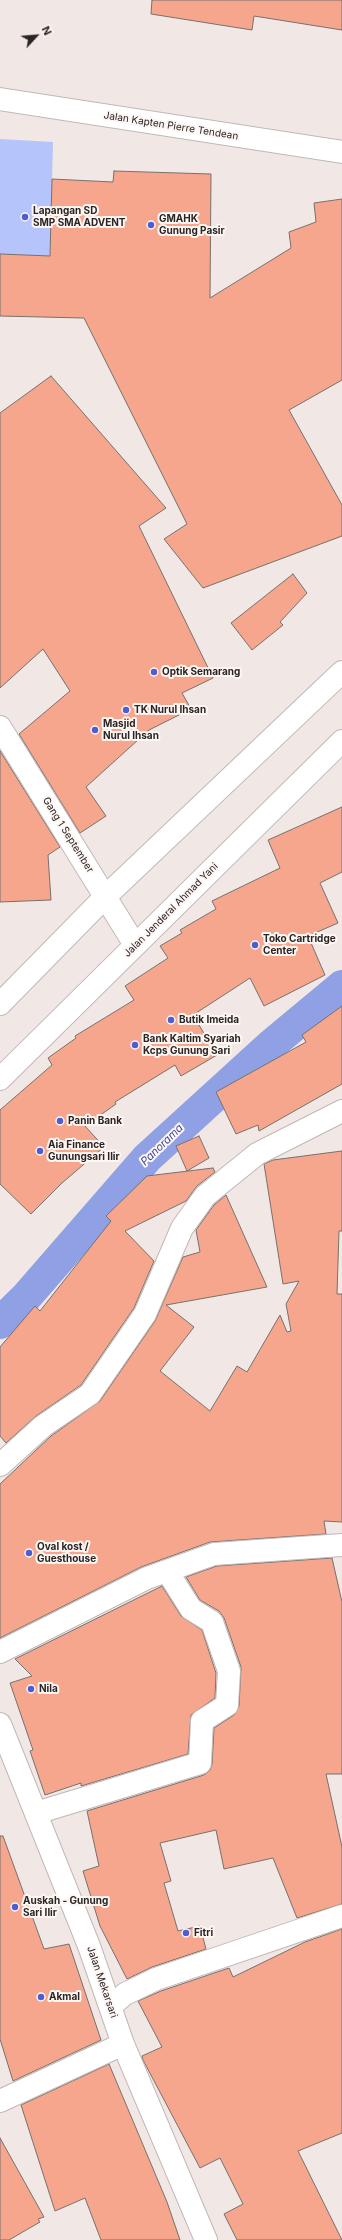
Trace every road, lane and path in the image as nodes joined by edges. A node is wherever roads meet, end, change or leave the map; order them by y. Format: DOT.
graph roads {
  1 [pos="0,98"];
  2 [pos="342,152"];
  3 [pos="342,672"];
  4 [pos="0,727"];
  5 [pos="342,741"];
  6 [pos="106,896"];
  7 [pos="135,945"];
  8 [pos="0,1004"];
  9 [pos="0,1079"];
  10 [pos="342,1111"];
  11 [pos="0,1465"];
  12 [pos="342,1545"];
  13 [pos="167,1571"];
  14 [pos="0,1652"];
  15 [pos="0,1724"];
  16 [pos="36,1814"];
  17 [pos="342,1916"];
  18 [pos="111,2006"];
  19 [pos="123,2044"];
  20 [pos="0,2101"];
  21 [pos="206,2240"];
  1 -- 2 [label="street, Jalan Kapten Pierre Tendean"];
  3 -- 6 [label="street"];
  4 -- 6 [label="street, Gang 1 September"];
  5 -- 7 [label="street, Jalan Jenderal Ahmad Yani"];
  6 -- 7 [label="street, Gang 1 September"];
  6 -- 8 [label="street"];
  7 -- 9 [label="street, Jalan Jenderal Ahmad Yani"];
  10 -- 11 [label="street"];
  12 -- 13 [label="street"];
  13 -- 14 [label="street"];
  13 -- 16 [label="street"];
  15 -- 16 [label="street, Jalan Mekarsari"];
  16 -- 18 [label="street, Jalan Mekarsari"];
  17 -- 18 [label="street"];
  18 -- 19 [label="street, Jalan Mekarsari"];
  19 -- 20 [label="street"];
  19 -- 21 [label="street, Jalan Mekarsari"];
}
